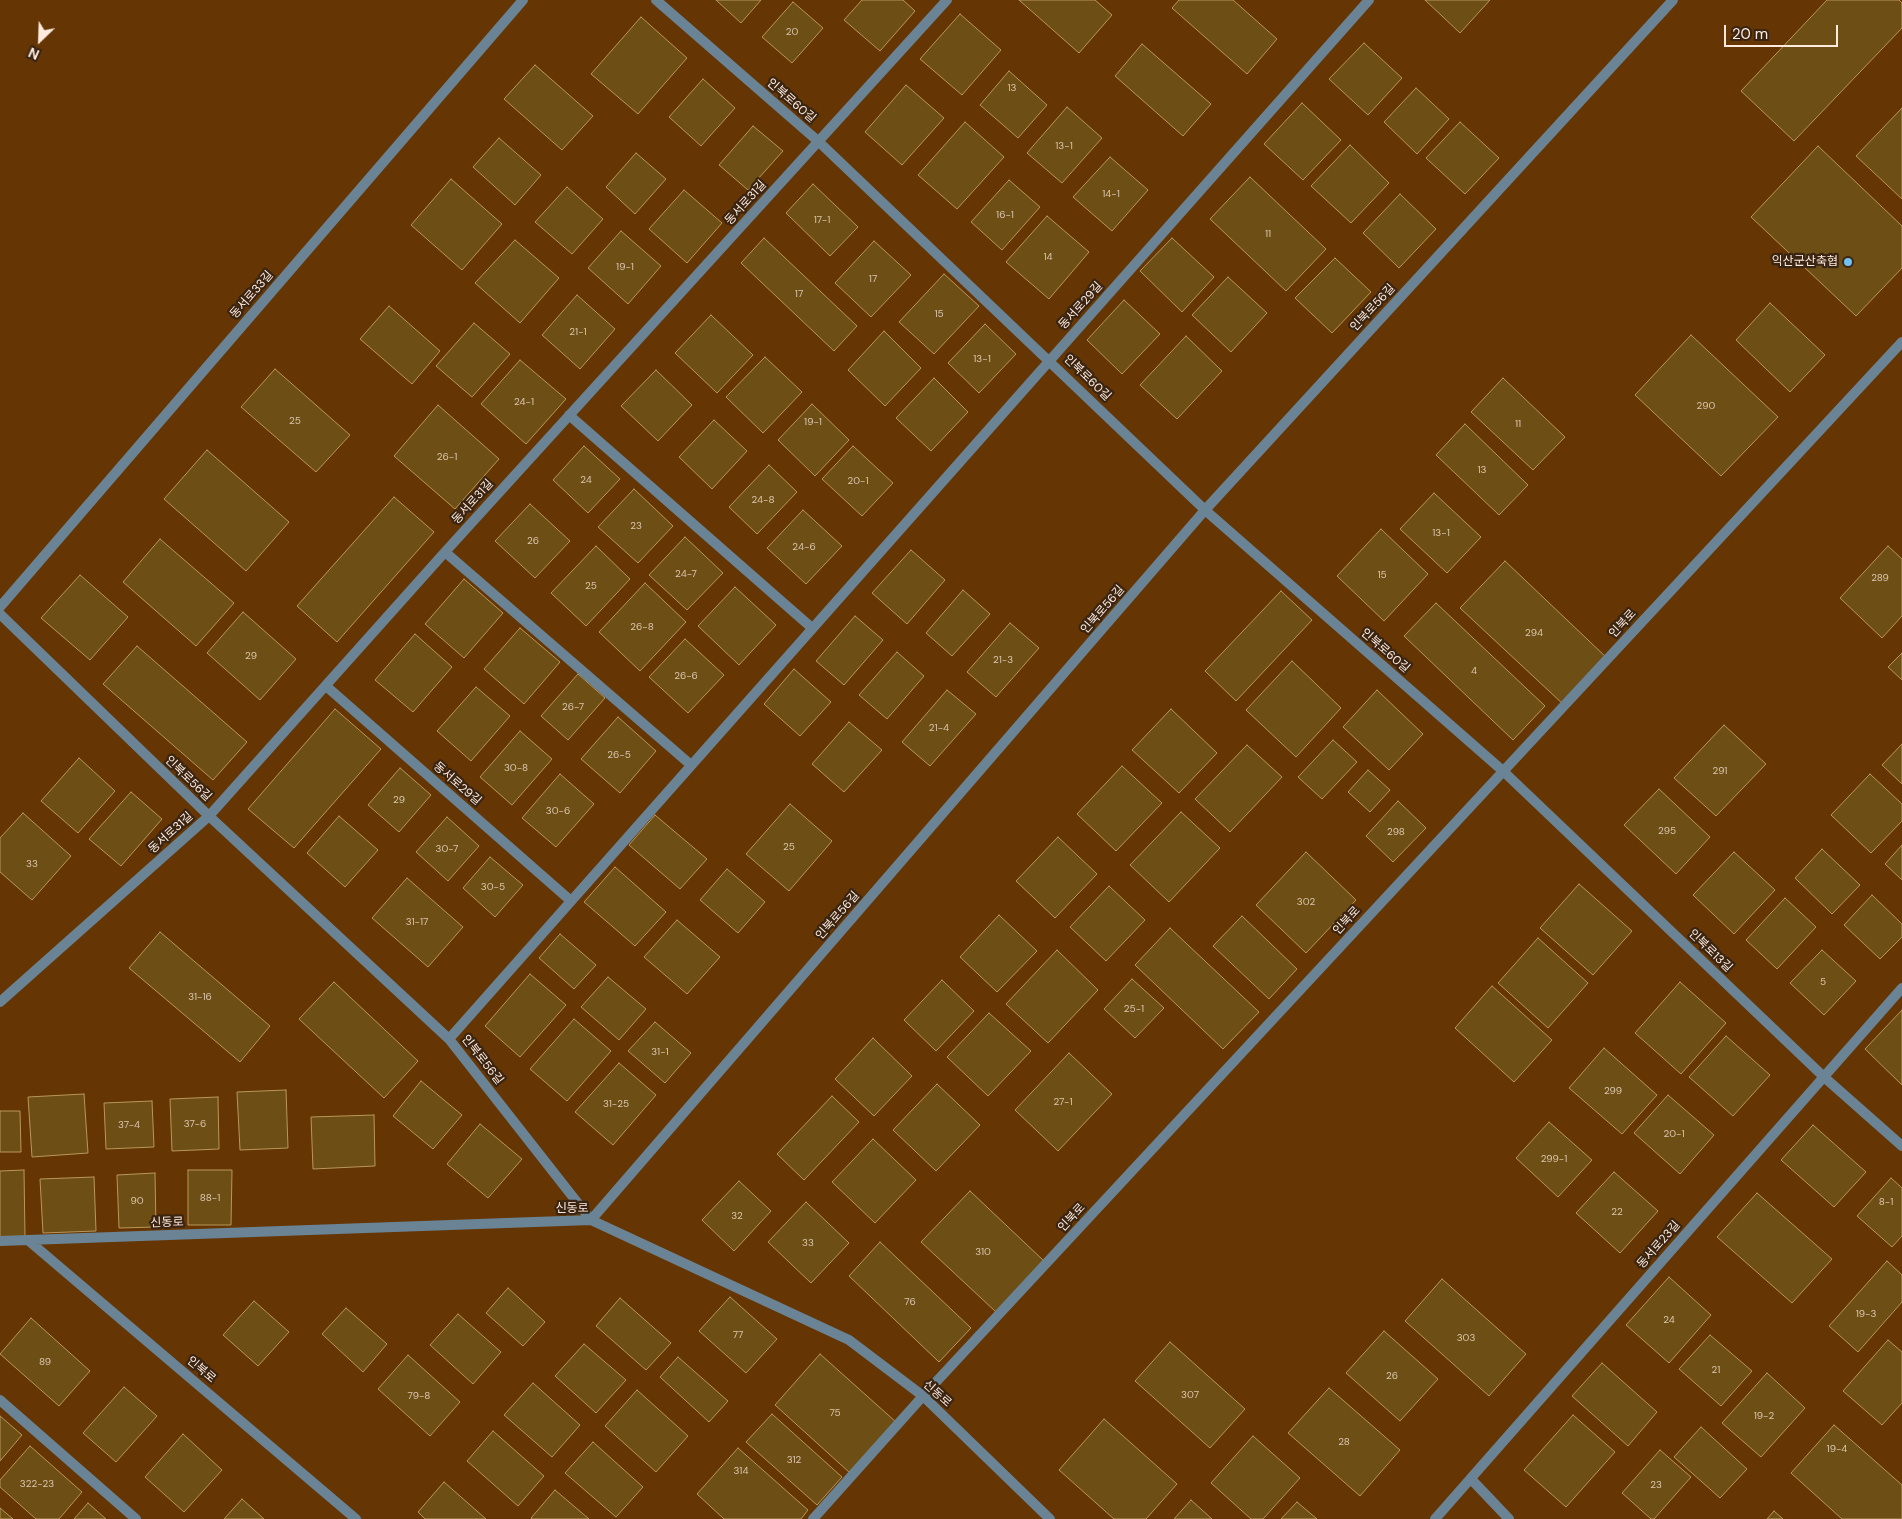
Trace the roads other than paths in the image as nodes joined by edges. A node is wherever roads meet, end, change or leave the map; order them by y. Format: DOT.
graph roads {
  1 [pos="523,0"];
  2 [pos="656,0"];
  3 [pos="947,0"];
  4 [pos="1369,0"];
  5 [pos="1673,0"];
  6 [pos="819,142"];
  7 [pos="1902,342"];
  8 [pos="1050,360"];
  9 [pos="569,415"];
  10 [pos="1205,510"];
  11 [pos="445,552"];
  12 [pos="0,607"];
  13 [pos="0,614"];
  14 [pos="812,628"];
  15 [pos="326,686"];
  16 [pos="691,765"];
  17 [pos="1503,771"];
  18 [pos="209,816"];
  19 [pos="571,901"];
  20 [pos="1902,988"];
  21 [pos="0,1002"];
  22 [pos="450,1039"];
  23 [pos="1824,1077"];
  24 [pos="1902,1146"];
  25 [pos="592,1220"];
  26 [pos="0,1241"];
  27 [pos="29,1241"];
  28 [pos="923,1396"];
  29 [pos="0,1400"];
  30 [pos="1471,1478"];
  31 [pos="136,1519"];
  32 [pos="356,1519"];
  33 [pos="812,1519"];
  34 [pos="1050,1519"];
  35 [pos="1435,1519"];
  36 [pos="1509,1519"];
  1 -- 12 [label="street, 동서로33길"];
  2 -- 6 [label="street, 인북로60길"];
  3 -- 6 [label="street, 동서로31길"];
  4 -- 8 [label="street, 동서로29길"];
  5 -- 10 [label="street, 인북로56길"];
  6 -- 8 [label="street, 인북로60길"];
  6 -- 9 [label="street, 동서로31길"];
  7 -- 17 [label="street, 인북로"];
  8 -- 10 [label="street, 인북로60길"];
  8 -- 14 [label="street, 동서로29길"];
  9 -- 11 [label="street, 동서로31길"];
  9 -- 14 [label="street"];
  10 -- 17 [label="street, 인북로60길"];
  10 -- 25 [label="street, 인북로56길"];
  11 -- 15 [label="street, 동서로31길"];
  11 -- 16 [label="street"];
  13 -- 18 [label="street, 인북로56길"];
  14 -- 16 [label="street, 동서로29길"];
  15 -- 18 [label="street, 동서로31길"];
  15 -- 19 [label="street, 동서로29길"];
  16 -- 19 [label="street, 동서로29길"];
  17 -- 23 [label="street, 인북로13길"];
  17 -- 28 [label="street, 인북로"];
  18 -- 21 [label="street, 동서로31길"];
  18 -- 22 [label="street, 인북로56길"];
  19 -- 22 [label="street, 동서로29길"];
  20 -- 23 [label="street, 동서로23길"];
  22 -- 25 [label="street, 인북로56길"];
  23 -- 24 [label="street, 인북로13길"];
  23 -- 30 [label="street, 동서로23길"];
  25 -- 27 [label="street, 신동로"];
  25 -- 28 [label="street, 신동로"];
  26 -- 27 [label="street, 신동로"];
  27 -- 32 [label="street, 인북로"];
  28 -- 33 [label="street, 인북로"];
  28 -- 34 [label="street, 신동로"];
  29 -- 31 [label="street"];
  30 -- 35 [label="street, 동서로23길"];
  30 -- 36 [label="street"];
}
